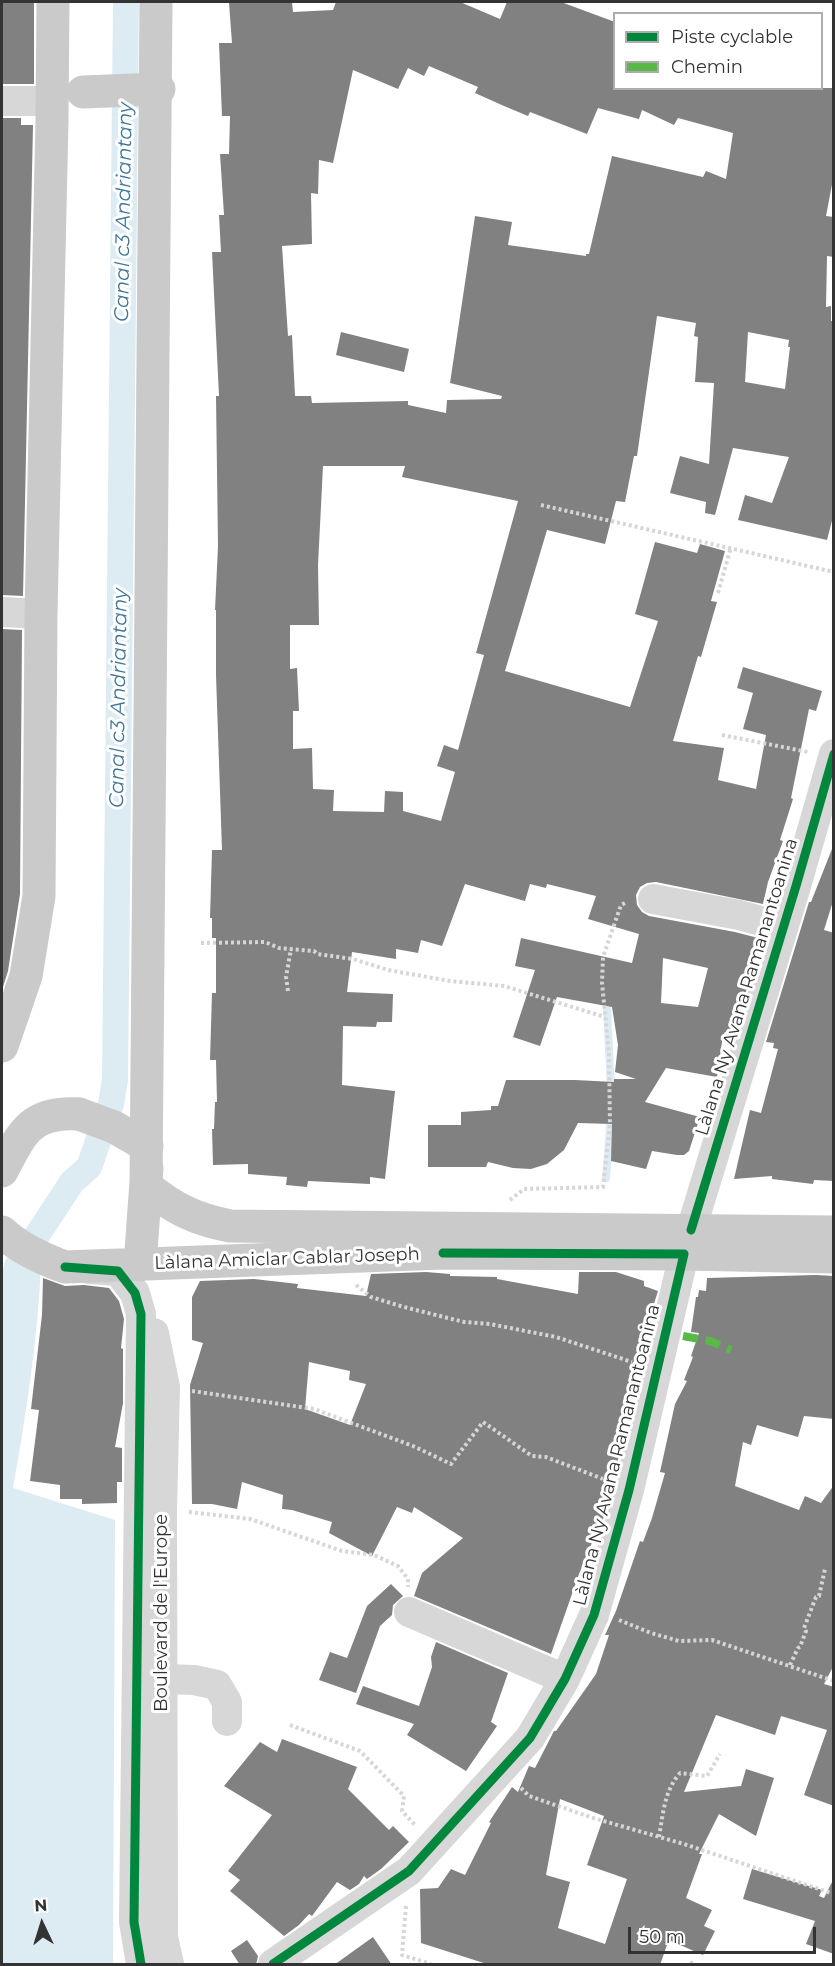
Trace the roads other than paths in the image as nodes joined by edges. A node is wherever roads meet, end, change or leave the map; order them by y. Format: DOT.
graph roads {
  1 [pos="53,2"];
  2 [pos="156,2"];
  3 [pos="2,101"];
  4 [pos="52,120"];
  5 [pos="153,121"];
  6 [pos="2,612"];
  7 [pos="41,614"];
  8 [pos="826,754"];
  9 [pos="653,899"];
  10 [pos="772,924"];
  11 [pos="2,1046"];
  12 [pos="2,1171"];
  13 [pos="146,1186"];
  14 [pos="2,1232"];
  15 [pos="834,1232"];
  16 [pos="687,1242"];
  17 [pos="834,1257"];
  18 [pos="55,1263"];
  19 [pos="140,1264"];
  20 [pos="409,1612"];
  21 [pos="162,1679"];
  22 [pos="565,1679"];
  23 [pos="227,1721"];
  24 [pos="141,1965"];
  25 [pos="169,1965"];
  26 [pos="273,1965"];
  1 -- 4 [label="main road"];
  2 -- 5 [label="main road"];
  3 -- 4 [label="street"];
  4 -- 5 [label="main road, bridge"];
  4 -- 7 [label="main road"];
  5 -- 13 [label="main road"];
  6 -- 7 [label="street"];
  7 -- 11 [label="main road"];
  8 -- 16 [label="street, Làlana Ny Avana Ramanantoanina"];
  9 -- 10 [label="street"];
  12 -- 13 [label="main road, bridge"];
  13 -- 16 [label="main road, Làlana Amiclar Cablar Joseph"];
  13 -- 19 [label="main road"];
  14 -- 18 [label="main road"];
  15 -- 16 [label="main road, Làlana Amiclar Cablar Joseph"];
  16 -- 17 [label="main road, Làlana Amiclar Cablar Joseph"];
  16 -- 19 [label="main road, Làlana Amiclar Cablar Joseph"];
  16 -- 22 [label="street, Làlana Ny Avana Ramanantoanina"];
  18 -- 19 [label="main road, Làlana Amiclar Cablar Joseph"];
  18 -- 24 [label="street"];
  19 -- 21 [label="street, Boulevard de l'Europe"];
  20 -- 22 [label="street"];
  21 -- 23 [label="street"];
  21 -- 25 [label="street, Boulevard de l'Europe"];
  22 -- 26 [label="street, Làlana Ny Avana Ramanantoanina"];
}
